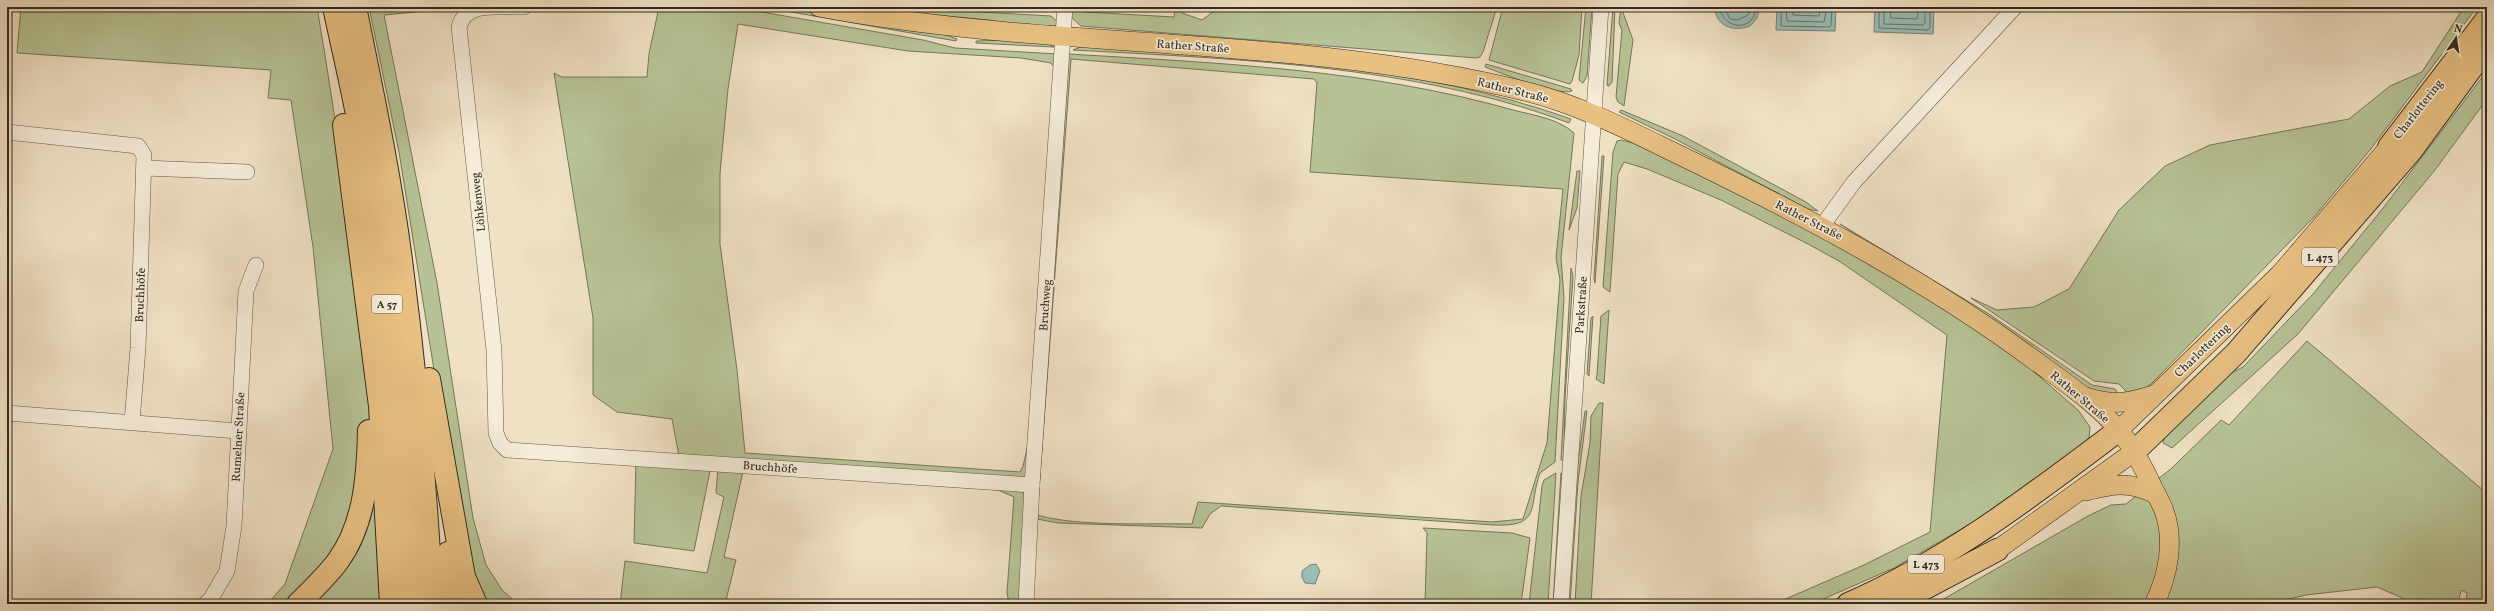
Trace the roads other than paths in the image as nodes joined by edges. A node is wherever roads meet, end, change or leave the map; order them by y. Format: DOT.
graph roads {
  1 [pos="326,7"];
  2 [pos="334,7"];
  3 [pos="355,7"];
  4 [pos="524,7"];
  5 [pos="819,7"];
  6 [pos="1065,7"];
  7 [pos="1601,7"];
  8 [pos="2015,7"];
  9 [pos="2487,19"];
  10 [pos="1064,37"];
  11 [pos="2487,47"];
  12 [pos="1594,115"];
  13 [pos="7,132"];
  14 [pos="2389,147"];
  15 [pos="144,168"];
  16 [pos="247,172"];
  17 [pos="1822,226"];
  18 [pos="401,259"];
  19 [pos="256,265"];
  20 [pos="362,272"];
  21 [pos="2157,393"];
  22 [pos="2083,396"];
  23 [pos="7,413"];
  24 [pos="132,422"];
  25 [pos="2119,430"];
  26 [pos="238,431"];
  27 [pos="507,450"];
  28 [pos="2135,451"];
  29 [pos="444,469"];
  30 [pos="1032,485"];
  31 [pos="2078,493"];
  32 [pos="2156,494"];
  33 [pos="1997,550"];
  34 [pos="205,604"];
  35 [pos="298,604"];
  36 [pos="391,604"];
  37 [pos="412,604"];
  38 [pos="432,604"];
  39 [pos="451,604"];
  40 [pos="476,604"];
  41 [pos="1026,604"];
  42 [pos="1561,604"];
  43 [pos="1848,604"];
  44 [pos="1895,604"];
  45 [pos="2154,604"];
  1 -- 20 [label="highway"];
  2 -- 37 [label="highway, A 57"];
  3 -- 18 [label="highway, A 57"];
  4 -- 27 [label="street, Löhkenweg"];
  5 -- 10 [label="main road, Rather Straße"];
  6 -- 10 [label="street, Bruchweg"];
  7 -- 12 [label="street, Parkstraße"];
  8 -- 17 [label="street"];
  9 -- 14 [label="highway, Charlottering / L 473"];
  10 -- 12 [label="main road, Rather Straße"];
  10 -- 30 [label="street, Bruchweg"];
  11 -- 28 [label="highway, Charlottering / L 473"];
  12 -- 17 [label="main road, Rather Straße"];
  12 -- 42 [label="street, Parkstraße"];
  13 -- 15 [label="street, Bruchhöfe"];
  14 -- 21 [label="main road, Charlottering / L 473"];
  15 -- 16 [label="street"];
  15 -- 24 [label="street, Bruchhöfe"];
  17 -- 22 [label="main road, Rather Straße"];
  18 -- 29 [label="highway"];
  18 -- 38 [label="highway, A 57"];
  19 -- 26 [label="street, Rumelner Straße"];
  20 -- 35 [label="highway"];
  20 -- 36 [label="highway"];
  21 -- 22 [label="main road"];
  21 -- 25 [label="main road, Charlottering / L 473"];
  22 -- 25 [label="main road, Rather Straße"];
  23 -- 24 [label="street"];
  24 -- 26 [label="street"];
  25 -- 28 [label="main road, Rather Straße"];
  25 -- 43 [label="highway, Charlottering / L 473"];
  26 -- 34 [label="street, Rumelner Straße"];
  27 -- 30 [label="street, Bruchhöfe"];
  28 -- 31 [label="main road, Charlottering / L 473"];
  28 -- 32 [label="main road, Rather Straße"];
  29 -- 39 [label="highway"];
  29 -- 40 [label="highway"];
  30 -- 41 [label="street, Bruchweg"];
  31 -- 32 [label="main road"];
  31 -- 33 [label="main road, Charlottering / L 473"];
  32 -- 45 [label="main road, Rather Straße"];
  33 -- 44 [label="highway, Charlottering / L 473"];
}
